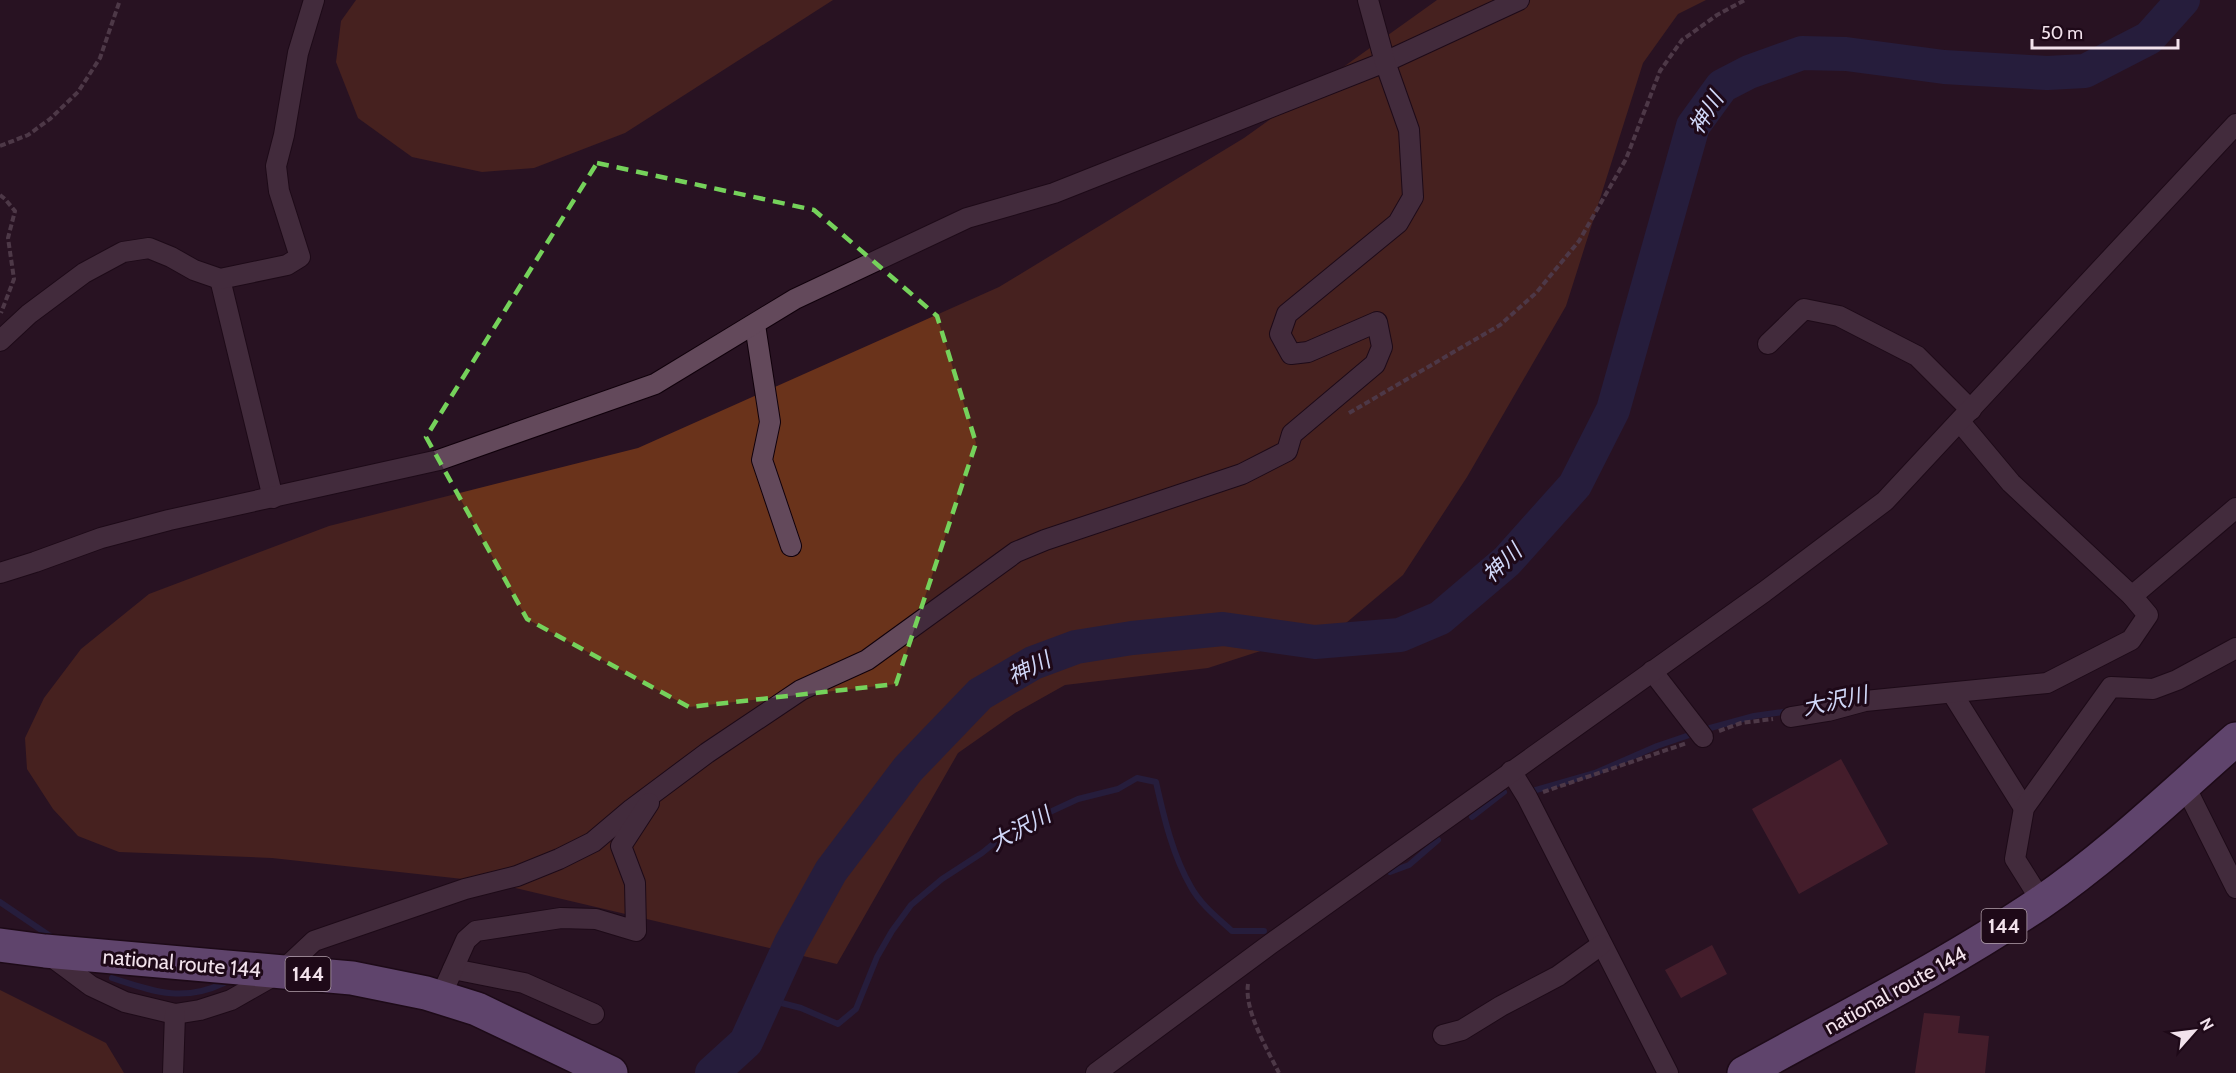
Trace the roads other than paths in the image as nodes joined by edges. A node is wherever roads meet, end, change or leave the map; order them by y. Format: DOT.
graph roads {
  1 [pos="315,0"];
  2 [pos="1368,0"];
  3 [pos="1519,0"];
  4 [pos="1385,62"];
  5 [pos="2236,124"];
  6 [pos="220,279"];
  7 [pos="754,325"];
  8 [pos="0,341"];
  9 [pos="1768,344"];
  10 [pos="1965,416"];
  11 [pos="273,498"];
  12 [pos="2236,508"];
  13 [pos="791,546"];
  14 [pos="0,573"];
  15 [pos="2133,596"];
  16 [pos="2236,648"];
  17 [pos="1652,671"];
  18 [pos="1952,693"];
  19 [pos="1791,717"];
  20 [pos="1700,733"];
  21 [pos="2236,739"];
  22 [pos="1512,771"];
  23 [pos="2184,784"];
  24 [pos="658,789"];
  25 [pos="2024,808"];
  26 [pos="2236,888"];
  27 [pos="2042,902"];
  28 [pos="0,945"];
  29 [pos="1601,945"];
  30 [pos="45,951"];
  31 [pos="282,971"];
  32 [pos="446,984"];
  33 [pos="175,1014"];
  34 [pos="594,1014"];
  35 [pos="1443,1035"];
  36 [pos="605,1070"];
  37 [pos="173,1073"];
  38 [pos="1096,1073"];
  39 [pos="1668,1073"];
  40 [pos="1744,1073"];
  1 -- 6 [label="street"];
  2 -- 4 [label="street"];
  3 -- 4 [label="street"];
  4 -- 7 [label="street"];
  4 -- 24 [label="street"];
  5 -- 10 [label="street"];
  6 -- 8 [label="street"];
  6 -- 11 [label="street"];
  7 -- 11 [label="street"];
  7 -- 13 [label="street"];
  9 -- 10 [label="street"];
  10 -- 15 [label="street"];
  10 -- 17 [label="street"];
  11 -- 14 [label="street"];
  12 -- 15 [label="street"];
  15 -- 18 [label="street"];
  16 -- 25 [label="street"];
  17 -- 20 [label="street"];
  17 -- 22 [label="street"];
  18 -- 19 [label="street"];
  18 -- 25 [label="street"];
  21 -- 23 [label="highway, national route 144 / 144"];
  22 -- 29 [label="street"];
  22 -- 38 [label="street"];
  23 -- 26 [label="street"];
  23 -- 27 [label="highway, national route 144 / 144"];
  24 -- 31 [label="street"];
  24 -- 32 [label="street"];
  25 -- 27 [label="street"];
  27 -- 40 [label="highway, national route 144 / 144"];
  28 -- 30 [label="highway, national route 144 / 144"];
  29 -- 35 [label="street"];
  29 -- 39 [label="street"];
  30 -- 31 [label="highway, national route 144 / 144"];
  30 -- 33 [label="street"];
  31 -- 32 [label="highway, national route 144 / 144"];
  31 -- 33 [label="street"];
  32 -- 34 [label="street"];
  32 -- 36 [label="highway, national route 144 / 144"];
  33 -- 37 [label="street"];
}
